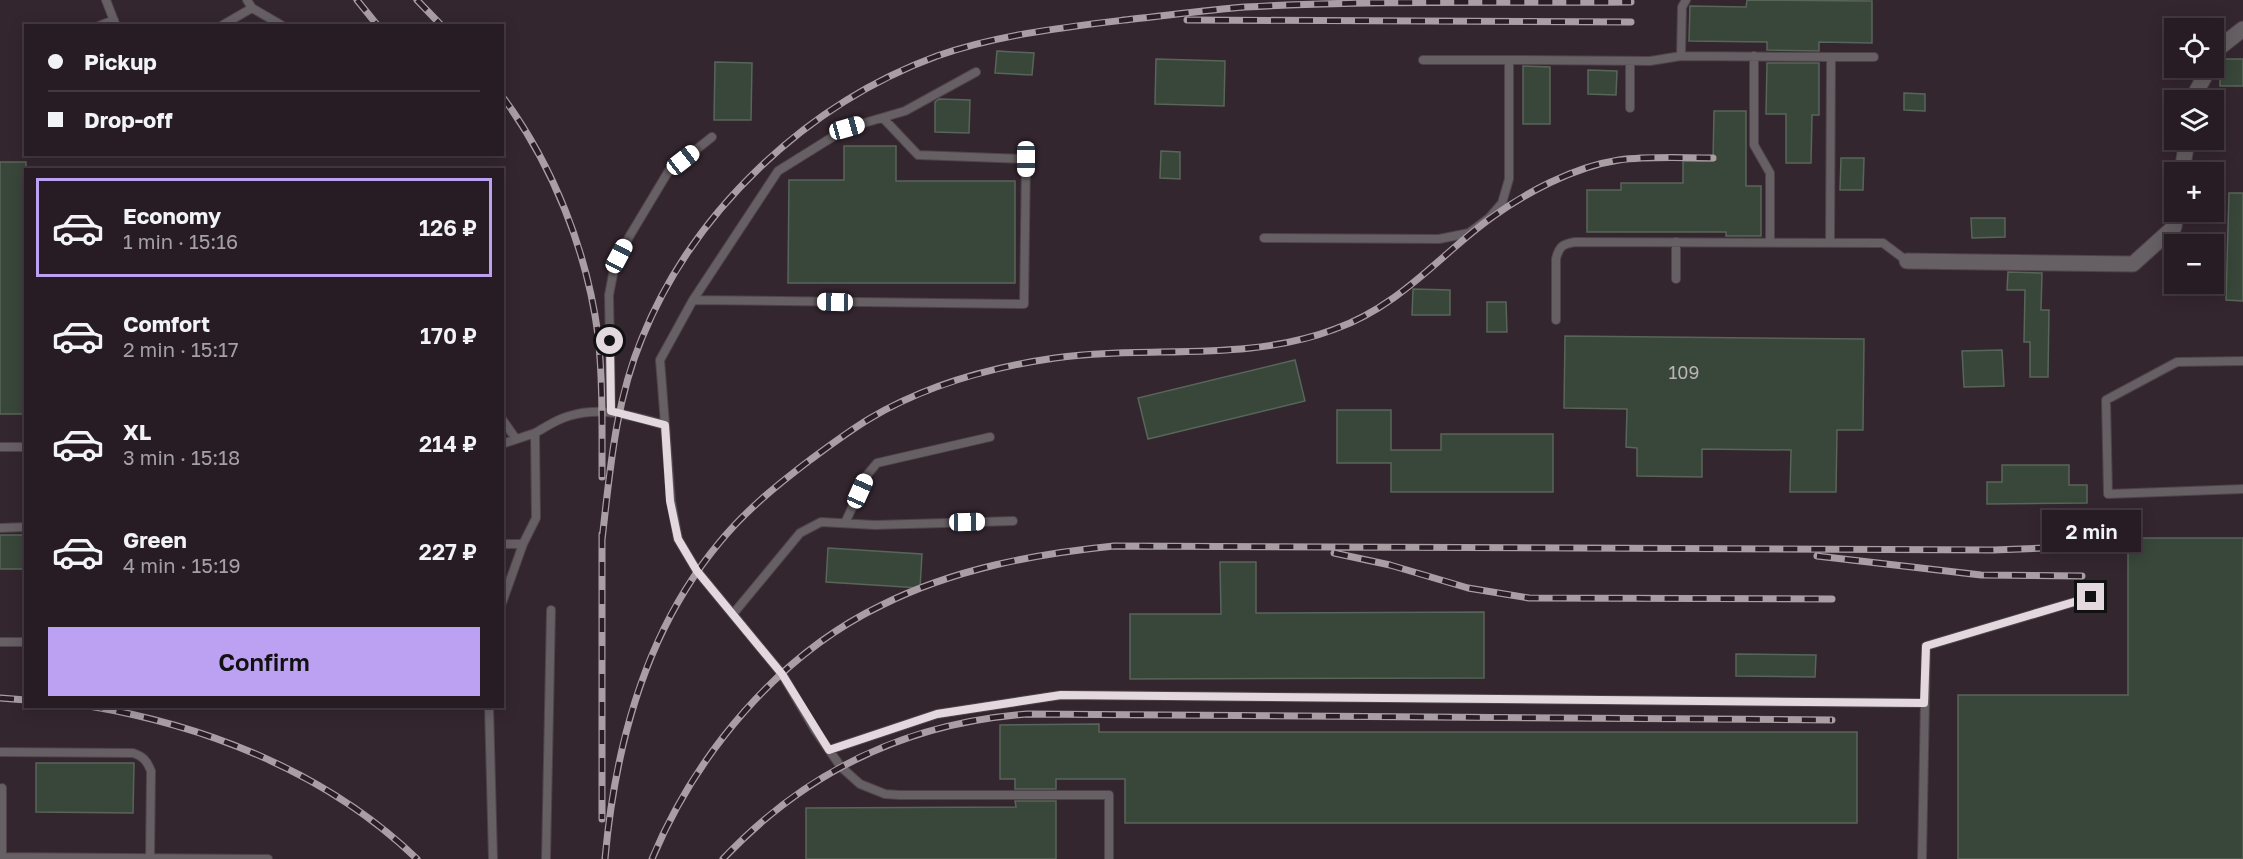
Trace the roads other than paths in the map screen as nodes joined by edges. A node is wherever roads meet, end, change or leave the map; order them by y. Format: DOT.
graph roads {
  1 [pos="106,0"];
  2 [pos="1686,0"];
  3 [pos="249,4"];
  4 [pos="115,23"];
  5 [pos="223,24"];
  6 [pos="280,24"];
  7 [pos="2243,29"];
  8 [pos="2224,44"];
  9 [pos="1681,56"];
  10 [pos="1754,56"];
  11 [pos="1831,57"];
  12 [pos="1874,57"];
  13 [pos="1423,60"];
  14 [pos="1509,60"];
  15 [pos="1630,61"];
  16 [pos="976,72"];
  17 [pos="1630,108"];
  18 [pos="883,118"];
  19 [pos="712,137"];
  20 [pos="2175,222"];
  21 [pos="1264,238"];
  22 [pos="1676,242"];
  23 [pos="1770,242"];
  24 [pos="1830,242"];
  25 [pos="1907,261"];
  26 [pos="1676,279"];
  27 [pos="693,300"];
  28 [pos="1556,320"];
  29 [pos="2243,361"];
  30 [pos="611,411"];
  31 [pos="504,422"];
  32 [pos="665,425"];
  33 [pos="535,433"];
  34 [pos="990,437"];
  35 [pos="516,439"];
  36 [pos="504,443"];
  37 [pos="0,447"];
  38 [pos="24,447"];
  39 [pos="2243,489"];
  40 [pos="1013,521"];
  41 [pos="845,523"];
  42 [pos="24,526"];
  43 [pos="0,528"];
  44 [pos="504,544"];
  45 [pos="524,544"];
  46 [pos="2091,597"];
  47 [pos="504,598"];
  48 [pos="551,610"];
  49 [pos="733,614"];
  50 [pos="0,642"];
  51 [pos="24,642"];
  52 [pos="1924,703"];
  53 [pos="489,708"];
  54 [pos="829,750"];
  55 [pos="0,752"];
  56 [pos="2,788"];
  57 [pos="2,858"];
  58 [pos="150,858"];
  59 [pos="130,859"];
  60 [pos="206,859"];
  61 [pos="268,859"];
  62 [pos="493,859"];
  63 [pos="546,859"];
  64 [pos="1109,859"];
  65 [pos="1922,859"];
  1 -- 4 [label="lane"];
  2 -- 9 [label="lane"];
  3 -- 5 [label="lane"];
  3 -- 6 [label="lane"];
  7 -- 8 [label="street"];
  9 -- 10 [label="lane"];
  9 -- 15 [label="lane"];
  10 -- 11 [label="lane"];
  10 -- 23 [label="lane"];
  11 -- 12 [label="lane"];
  11 -- 24 [label="lane"];
  13 -- 14 [label="lane"];
  14 -- 15 [label="lane"];
  14 -- 21 [label="lane"];
  15 -- 17 [label="lane"];
  16 -- 18 [label="lane"];
  18 -- 27 [label="lane"];
  18 -- 27 [label="lane"];
  19 -- 30 [label="lane"];
  20 -- 25 [label="street"];
  22 -- 23 [label="lane"];
  22 -- 26 [label="lane"];
  22 -- 28 [label="lane"];
  23 -- 24 [label="lane"];
  24 -- 25 [label="lane"];
  27 -- 32 [label="lane"];
  29 -- 39 [label="lane"];
  30 -- 32 [label="lane"];
  30 -- 33 [label="lane"];
  31 -- 35 [label="lane"];
  32 -- 49 [label="lane"];
  33 -- 35 [label="lane"];
  33 -- 45 [label="lane"];
  34 -- 41 [label="lane"];
  35 -- 36 [label="lane"];
  37 -- 38 [label="lane"];
  40 -- 41 [label="lane"];
  41 -- 49 [label="lane"];
  42 -- 43 [label="lane"];
  44 -- 45 [label="lane"];
  45 -- 47 [label="lane"];
  46 -- 52 [label="lane"];
  48 -- 63 [label="lane"];
  49 -- 54 [label="lane"];
  50 -- 51 [label="lane"];
  52 -- 54 [label="lane"];
  52 -- 65 [label="lane"];
  53 -- 62 [label="lane"];
  54 -- 64 [label="lane"];
  55 -- 58 [label="lane"];
  56 -- 57 [label="lane"];
  57 -- 59 [label="lane"];
  58 -- 59 [label="lane"];
  58 -- 60 [label="lane"];
  60 -- 61 [label="lane"];
}
